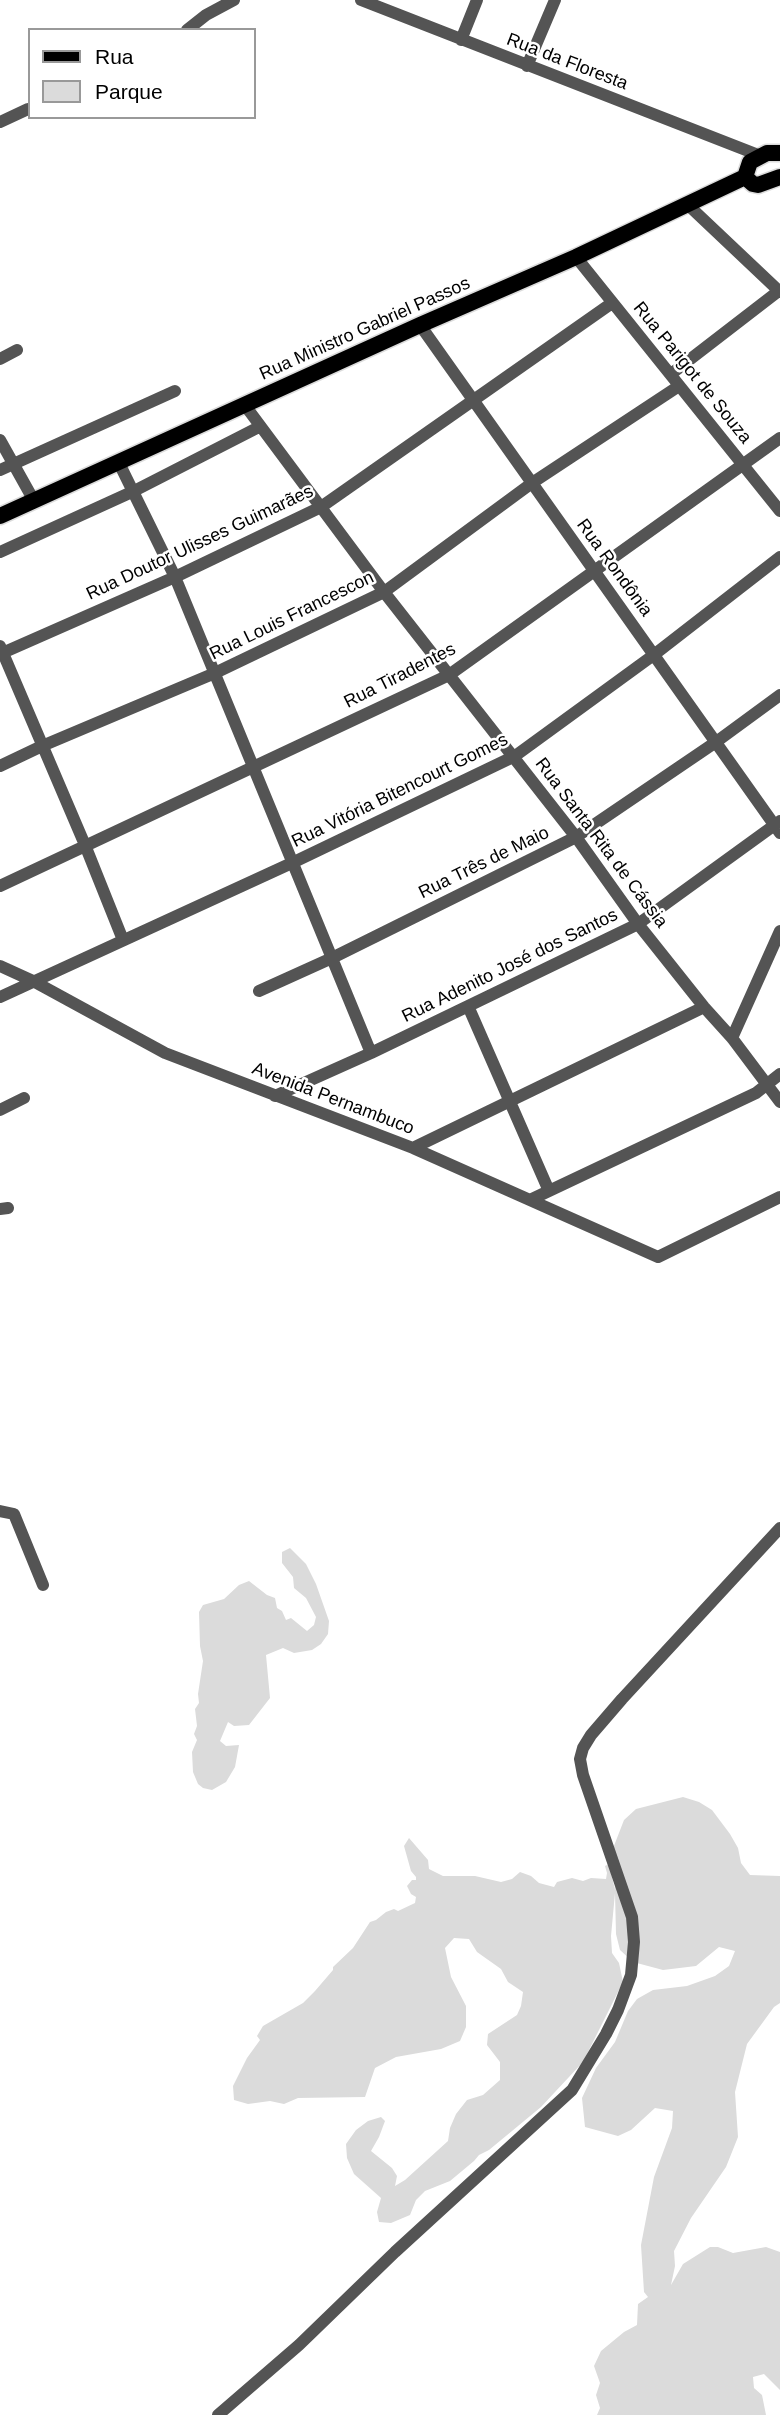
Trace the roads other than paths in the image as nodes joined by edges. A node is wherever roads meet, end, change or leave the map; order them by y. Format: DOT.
graph roads {
  1 [pos="234,0"];
  2 [pos="361,0"];
  3 [pos="477,0"];
  4 [pos="555,0"];
  5 [pos="384,4"];
  6 [pos="190,28"];
  7 [pos="461,40"];
  8 [pos="527,66"];
  9 [pos="28,109"];
  10 [pos="0,122"];
  11 [pos="780,153"];
  12 [pos="761,156"];
  13 [pos="746,177"];
  14 [pos="776,182"];
  15 [pos="687,204"];
  16 [pos="576,257"];
  17 [pos="780,291"];
  18 [pos="612,303"];
  19 [pos="420,325"];
  20 [pos="17,350"];
  21 [pos="0,359"];
  22 [pos="671,374"];
  23 [pos="680,386"];
  24 [pos="174,391"];
  25 [pos="473,400"];
  26 [pos="244,404"];
  27 [pos="259,427"];
  28 [pos="780,438"];
  29 [pos="0,440"];
  30 [pos="118,461"];
  31 [pos="13,464"];
  32 [pos="744,465"];
  33 [pos="0,470"];
  34 [pos="532,483"];
  35 [pos="134,491"];
  36 [pos="33,499"];
  37 [pos="321,507"];
  38 [pos="780,511"];
  39 [pos="0,516"];
  40 [pos="0,552"];
  41 [pos="780,557"];
  42 [pos="594,571"];
  43 [pos="175,577"];
  44 [pos="384,592"];
  45 [pos="1,651"];
  46 [pos="654,654"];
  47 [pos="215,673"];
  48 [pos="449,675"];
  49 [pos="780,695"];
  50 [pos="716,742"];
  51 [pos="42,746"];
  52 [pos="515,756"];
  53 [pos="0,766"];
  54 [pos="255,766"];
  55 [pos="778,826"];
  56 [pos="576,837"];
  57 [pos="85,845"];
  58 [pos="293,862"];
  59 [pos="0,886"];
  60 [pos="638,924"];
  61 [pos="780,931"];
  62 [pos="123,940"];
  63 [pos="332,958"];
  64 [pos="0,966"];
  65 [pos="33,981"];
  66 [pos="259,991"];
  67 [pos="0,997"];
  68 [pos="468,1006"];
  69 [pos="704,1007"];
  70 [pos="732,1038"];
  71 [pos="371,1053"];
  72 [pos="780,1074"];
  73 [pos="766,1084"];
  74 [pos="275,1096"];
  75 [pos="24,1098"];
  76 [pos="511,1102"];
  77 [pos="780,1102"];
  78 [pos="0,1110"];
  79 [pos="413,1148"];
  80 [pos="549,1191"];
  81 [pos="780,1198"];
  82 [pos="532,1199"];
  83 [pos="0,1511"];
  84 [pos="780,1528"];
  85 [pos="43,1585"];
  86 [pos="218,2415"];
  1 -- 6 [label="street"];
  2 -- 5 [label="street, Rua da Floresta"];
  3 -- 7 [label="street"];
  4 -- 8 [label="street"];
  5 -- 7 [label="street, Rua da Floresta"];
  7 -- 8 [label="street, Rua da Floresta"];
  8 -- 12 [label="street, Rua da Floresta"];
  9 -- 10 [label="street"];
  11 -- 12 [label="main road"];
  12 -- 13 [label="main road, Rua Ministro Gabriel Passos"];
  13 -- 14 [label="main road"];
  13 -- 15 [label="main road, Rua Ministro Gabriel Passos"];
  15 -- 16 [label="main road, Rua Ministro Gabriel Passos"];
  15 -- 17 [label="street"];
  16 -- 18 [label="street, Rua Parigot de Souza"];
  16 -- 19 [label="main road, Rua Ministro Gabriel Passos"];
  17 -- 22 [label="street"];
  18 -- 22 [label="street, Rua Parigot de Souza"];
  18 -- 25 [label="street, Rua Doutor Ulisses Guimarães"];
  19 -- 25 [label="street, Rua Rondônia"];
  19 -- 26 [label="main road, Rua Ministro Gabriel Passos"];
  20 -- 21 [label="street"];
  22 -- 23 [label="street, Rua Parigot de Souza"];
  23 -- 32 [label="street, Rua Parigot de Souza"];
  23 -- 34 [label="street, Rua Louis Francescon"];
  24 -- 31 [label="street"];
  25 -- 34 [label="street, Rua Rondônia"];
  25 -- 37 [label="street, Rua Doutor Ulisses Guimarães"];
  26 -- 27 [label="street, Rua Santa Rita de Cássia"];
  26 -- 30 [label="main road, Rua Ministro Gabriel Passos"];
  27 -- 35 [label="street"];
  27 -- 37 [label="street, Rua Santa Rita de Cássia"];
  28 -- 32 [label="street, Rua Tiradentes"];
  29 -- 31 [label="street"];
  30 -- 35 [label="street"];
  30 -- 36 [label="main road, Rua Ministro Gabriel Passos"];
  31 -- 33 [label="street"];
  31 -- 36 [label="street"];
  32 -- 38 [label="street, Rua Parigot de Souza"];
  32 -- 42 [label="street, Rua Tiradentes"];
  34 -- 42 [label="street, Rua Rondônia"];
  34 -- 44 [label="street, Rua Louis Francescon"];
  35 -- 40 [label="street"];
  35 -- 43 [label="street"];
  36 -- 39 [label="main road, Rua Ministro Gabriel Passos"];
  37 -- 43 [label="street, Rua Doutor Ulisses Guimarães"];
  37 -- 44 [label="street, Rua Santa Rita de Cássia"];
  41 -- 46 [label="street, Rua Vitória Bitencourt Gomes"];
  42 -- 46 [label="street, Rua Rondônia"];
  42 -- 48 [label="street, Rua Tiradentes"];
  43 -- 45 [label="street, Rua Doutor Ulisses Guimarães"];
  43 -- 47 [label="street"];
  44 -- 47 [label="street, Rua Louis Francescon"];
  44 -- 48 [label="street, Rua Santa Rita de Cássia"];
  45 -- 51 [label="street"];
  46 -- 50 [label="street, Rua Rondônia"];
  46 -- 52 [label="street, Rua Vitória Bitencourt Gomes"];
  47 -- 51 [label="street, Rua Louis Francescon"];
  47 -- 54 [label="street"];
  48 -- 52 [label="street, Rua Santa Rita de Cássia"];
  48 -- 54 [label="street, Rua Tiradentes"];
  49 -- 50 [label="street, Rua Três de Maio"];
  50 -- 55 [label="street, Rua Rondônia"];
  50 -- 56 [label="street, Rua Três de Maio"];
  51 -- 53 [label="street, Rua Louis Francescon"];
  51 -- 57 [label="street"];
  52 -- 56 [label="street, Rua Santa Rita de Cássia"];
  52 -- 58 [label="street, Rua Vitória Bitencourt Gomes"];
  54 -- 57 [label="street, Rua Tiradentes"];
  54 -- 58 [label="street"];
  55 -- 60 [label="street, Rua Adenito José dos Santos"];
  56 -- 60 [label="street, Rua Santa Rita de Cássia"];
  56 -- 63 [label="street, Rua Três de Maio"];
  57 -- 59 [label="street, Rua Tiradentes"];
  57 -- 62 [label="street"];
  58 -- 62 [label="street, Rua Vitória Bitencourt Gomes"];
  58 -- 63 [label="street"];
  60 -- 68 [label="street, Rua Adenito José dos Santos"];
  60 -- 69 [label="street, Rua Santa Rita de Cássia"];
  61 -- 70 [label="street"];
  62 -- 65 [label="street, Rua Vitória Bitencourt Gomes"];
  63 -- 66 [label="street, Rua Três de Maio"];
  63 -- 71 [label="street"];
  64 -- 65 [label="street, Avenida Pernambuco"];
  65 -- 67 [label="street, Rua Vitória Bitencourt Gomes"];
  65 -- 74 [label="street, Avenida Pernambuco"];
  68 -- 71 [label="street, Rua Adenito José dos Santos"];
  68 -- 76 [label="street"];
  69 -- 70 [label="street, Rua Santa Rita de Cássia"];
  69 -- 76 [label="street"];
  70 -- 73 [label="street, Rua Santa Rita de Cássia"];
  71 -- 74 [label="street, Rua Adenito José dos Santos"];
  72 -- 73 [label="street"];
  73 -- 77 [label="street, Rua Santa Rita de Cássia"];
  73 -- 80 [label="street"];
  74 -- 79 [label="street, Avenida Pernambuco"];
  75 -- 78 [label="street"];
  76 -- 79 [label="street"];
  76 -- 80 [label="street"];
  79 -- 82 [label="street, Avenida Pernambuco"];
  80 -- 82 [label="street"];
  81 -- 82 [label="street, Avenida Pernambuco"];
  83 -- 85 [label="street"];
  84 -- 86 [label="street"];
}
